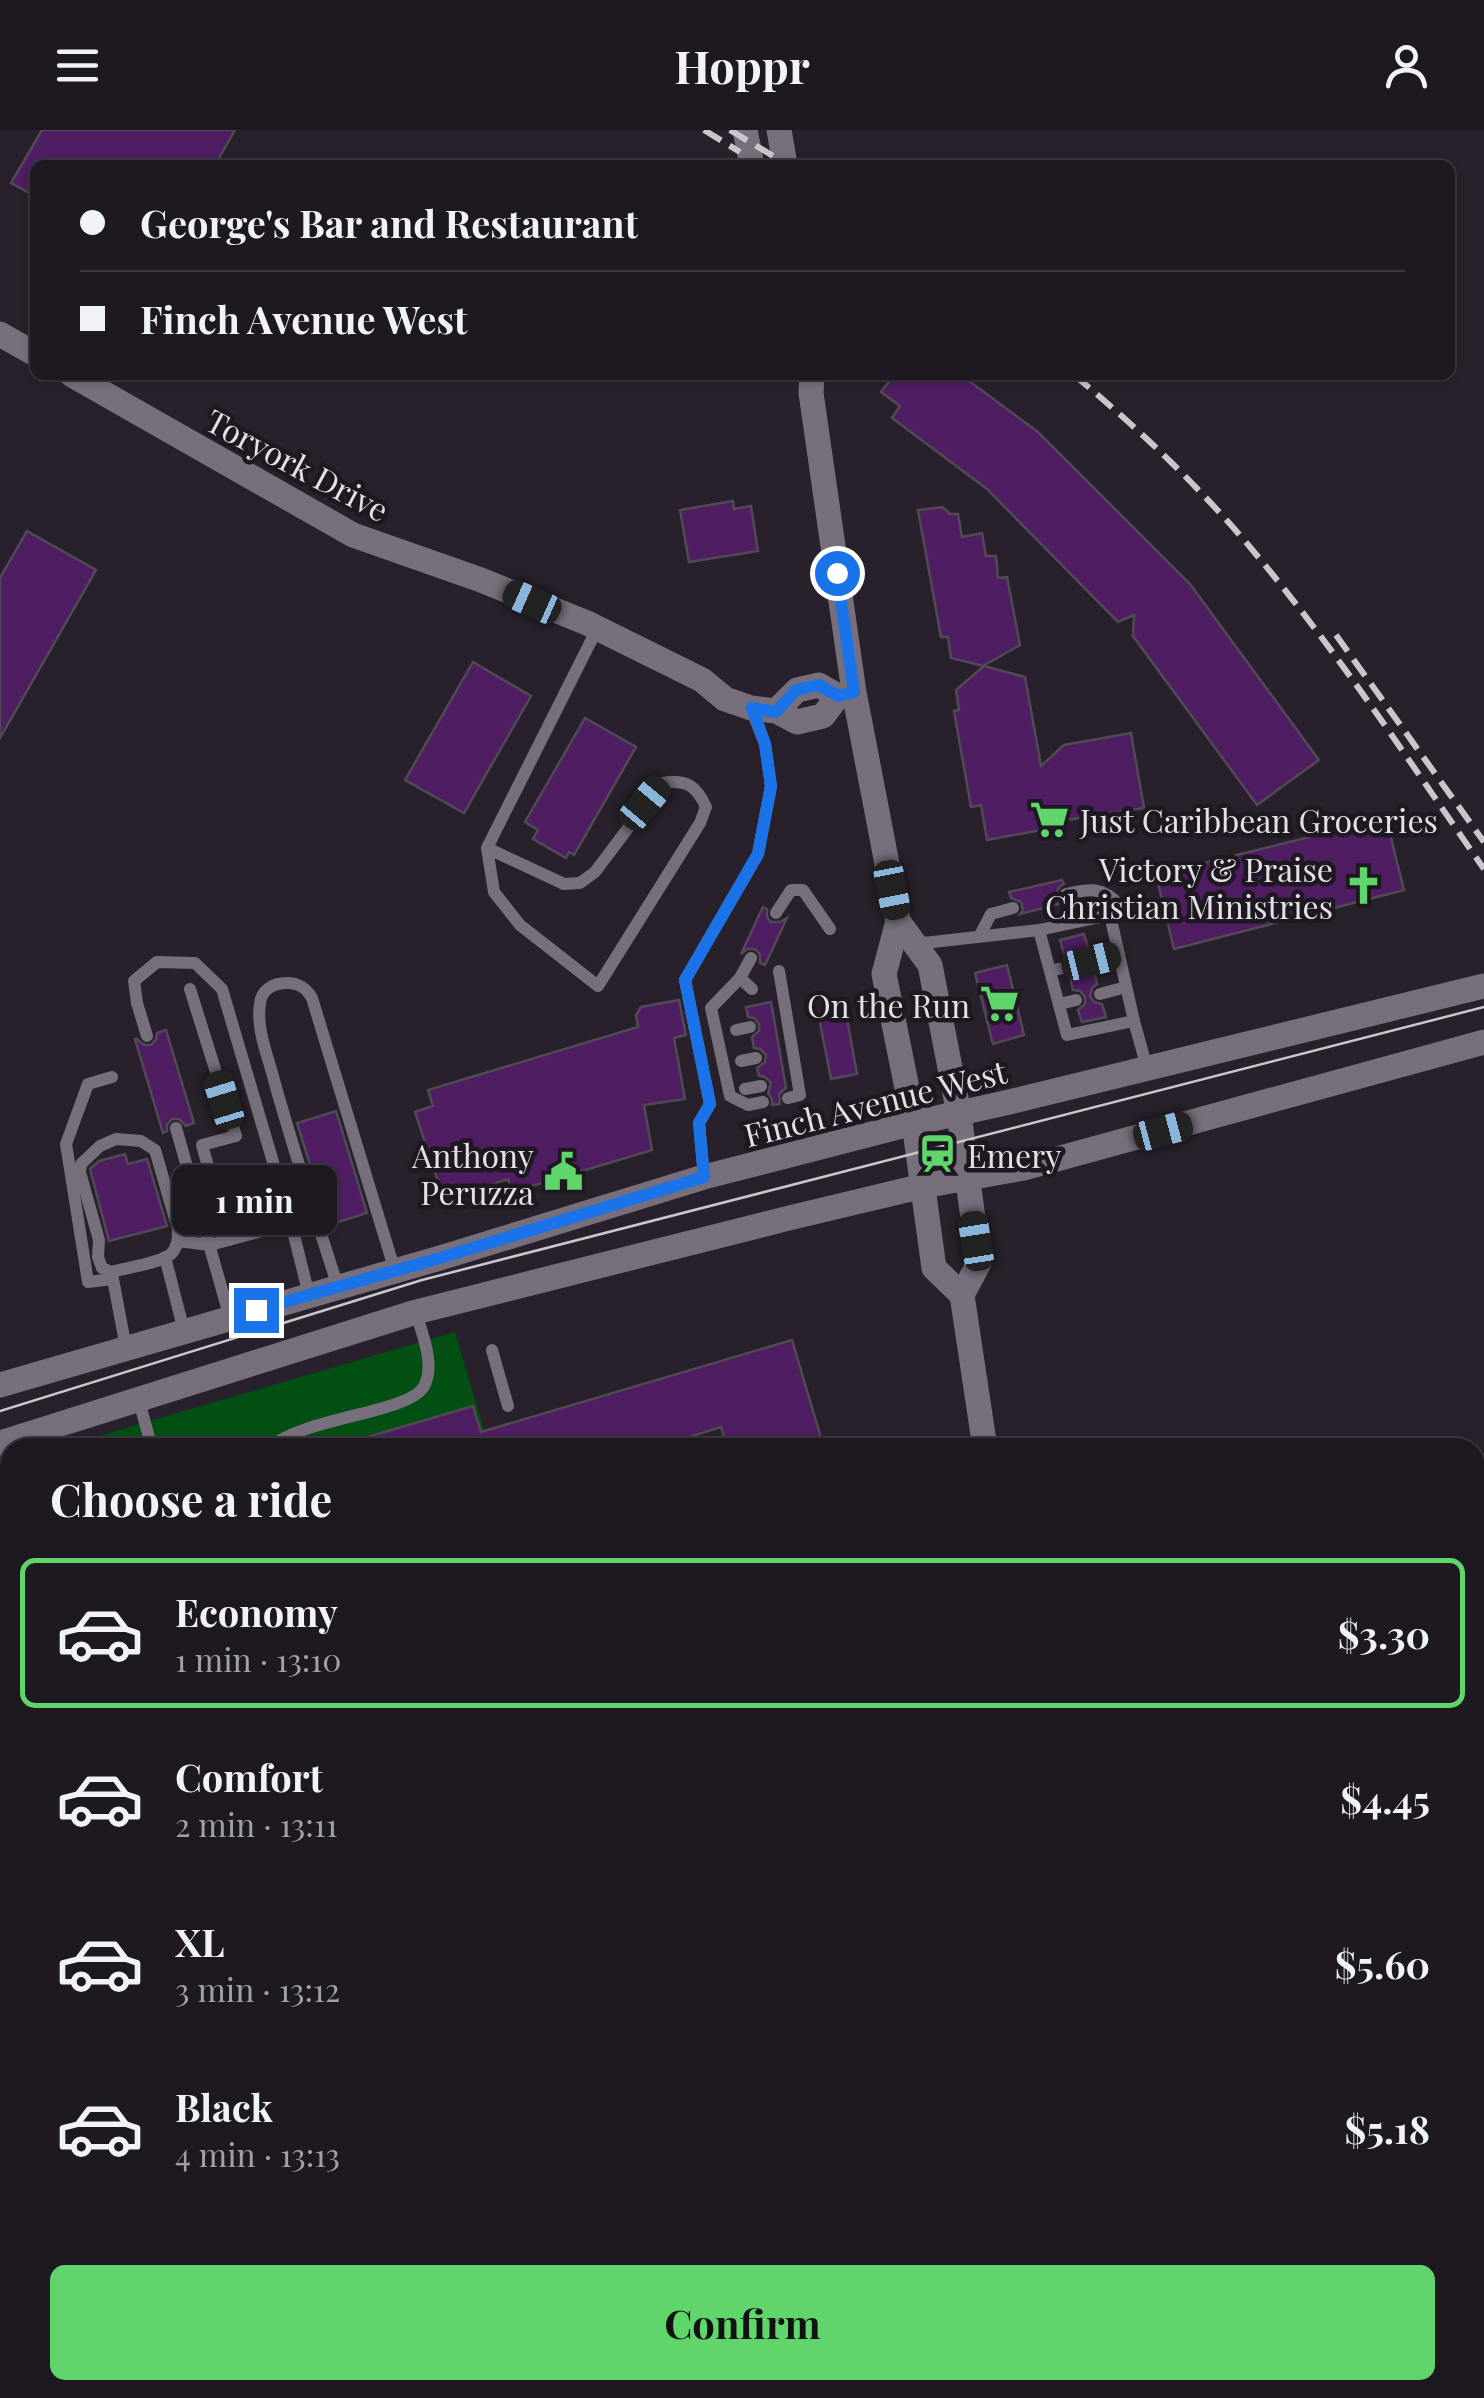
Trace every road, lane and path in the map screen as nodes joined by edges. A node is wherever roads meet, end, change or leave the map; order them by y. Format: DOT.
graph roads {
  1 [pos="746,130"];
  2 [pos="779,130"];
  3 [pos="751,160"];
  4 [pos="784,160"];
  5 [pos="0,334"];
  6 [pos="30,351"];
  7 [pos="81,380"];
  8 [pos="808,381"];
  9 [pos="597,629"];
  10 [pos="846,694"];
  11 [pos="764,710"];
  12 [pos="487,848"];
  13 [pos="1066,894"];
  14 [pos="1013,908"];
  15 [pos="776,913"];
  16 [pos="1110,916"];
  17 [pos="898,921"];
  18 [pos="830,929"];
  19 [pos="1039,930"];
  20 [pos="979,937"];
  21 [pos="915,944"];
  22 [pos="1119,954"];
  23 [pos="751,958"];
  24 [pos="1091,961"];
  25 [pos="1067,967"];
  26 [pos="779,971"];
  27 [pos="1050,971"];
  28 [pos="740,978"];
  29 [pos="1484,986"];
  30 [pos="1126,987"];
  31 [pos="190,989"];
  32 [pos="752,989"];
  33 [pos="1100,994"];
  34 [pos="1076,1000"];
  35 [pos="1059,1004"];
  36 [pos="1134,1021"];
  37 [pos="147,1036"];
  38 [pos="1484,1042"];
  39 [pos="1147,1068"];
  40 [pos="112,1078"];
  41 [pos="760,1086"];
  42 [pos="746,1089"];
  43 [pos="788,1098"];
  44 [pos="763,1102"];
  45 [pos="959,1114"];
  46 [pos="914,1123"];
  47 [pos="176,1128"];
  48 [pos="704,1177"];
  49 [pos="967,1180"];
  50 [pos="923,1186"];
  51 [pos="291,1223"];
  52 [pos="229,1240"];
  53 [pos="178,1241"];
  54 [pos="210,1245"];
  55 [pos="166,1258"];
  56 [pos="395,1271"];
  57 [pos="112,1275"];
  58 [pos="338,1287"];
  59 [pos="962,1295"];
  60 [pos="309,1296"];
  61 [pos="416,1312"];
  62 [pos="230,1318"];
  63 [pos="184,1331"];
  64 [pos="126,1348"];
  65 [pos="492,1350"];
  66 [pos="0,1385"];
  67 [pos="139,1401"];
  68 [pos="508,1406"];
  69 [pos="17,1438"];
  70 [pos="149,1438"];
  71 [pos="284,1438"];
  72 [pos="983,1438"];
  1 -- 3 [label="main road"];
  2 -- 4 [label="main road"];
  5 -- 6 [label="main road"];
  7 -- 9 [label="main road, Toryork Drive"];
  8 -- 10 [label="main road"];
  9 -- 11 [label="main road, Toryork Drive"];
  9 -- 12 [label="lane"];
  10 -- 11 [label="main road"];
  10 -- 17 [label="main road"];
  11 -- 48 [label="lane"];
  12 -- 12 [label="lane"];
  13 -- 16 [label="lane"];
  14 -- 20 [label="lane"];
  15 -- 18 [label="lane"];
  16 -- 19 [label="lane"];
  16 -- 22 [label="lane"];
  17 -- 21 [label="main road"];
  17 -- 46 [label="main road"];
  19 -- 20 [label="lane"];
  19 -- 27 [label="lane"];
  20 -- 21 [label="lane"];
  21 -- 45 [label="main road"];
  22 -- 24 [label="lane"];
  22 -- 30 [label="lane"];
  23 -- 28 [label="lane"];
  25 -- 27 [label="lane"];
  26 -- 43 [label="lane"];
  27 -- 35 [label="lane"];
  28 -- 32 [label="lane"];
  28 -- 44 [label="lane"];
  29 -- 39 [label="main road, Finch Avenue West"];
  30 -- 33 [label="lane"];
  30 -- 36 [label="lane"];
  31 -- 52 [label="lane"];
  34 -- 35 [label="lane"];
  35 -- 36 [label="lane"];
  36 -- 39 [label="lane"];
  37 -- 51 [label="lane"];
  38 -- 49 [label="main road"];
  39 -- 45 [label="main road, Finch Avenue West"];
  40 -- 57 [label="lane"];
  41 -- 42 [label="lane"];
  45 -- 46 [label="main road, Finch Avenue West"];
  45 -- 49 [label="main road"];
  46 -- 48 [label="main road, Finch Avenue West"];
  46 -- 50 [label="main road"];
  47 -- 54 [label="lane"];
  48 -- 56 [label="main road, Finch Avenue West"];
  49 -- 50 [label="main road"];
  49 -- 59 [label="main road"];
  50 -- 59 [label="main road"];
  50 -- 61 [label="main road"];
  51 -- 52 [label="lane"];
  51 -- 60 [label="lane"];
  52 -- 54 [label="lane"];
  53 -- 54 [label="lane"];
  53 -- 55 [label="lane"];
  53 -- 57 [label="lane"];
  54 -- 62 [label="lane"];
  55 -- 57 [label="lane"];
  55 -- 63 [label="lane"];
  56 -- 58 [label="main road, Finch Avenue West"];
  56 -- 58 [label="lane"];
  57 -- 64 [label="lane"];
  58 -- 60 [label="main road, Finch Avenue West"];
  59 -- 72 [label="main road"];
  60 -- 62 [label="main road, Finch Avenue West"];
  61 -- 67 [label="main road"];
  61 -- 71 [label="lane"];
  62 -- 63 [label="main road, Finch Avenue West"];
  63 -- 64 [label="main road, Finch Avenue West"];
  64 -- 66 [label="main road, Finch Avenue West"];
  65 -- 68 [label="lane"];
  67 -- 69 [label="main road"];
  67 -- 70 [label="lane"];
}
